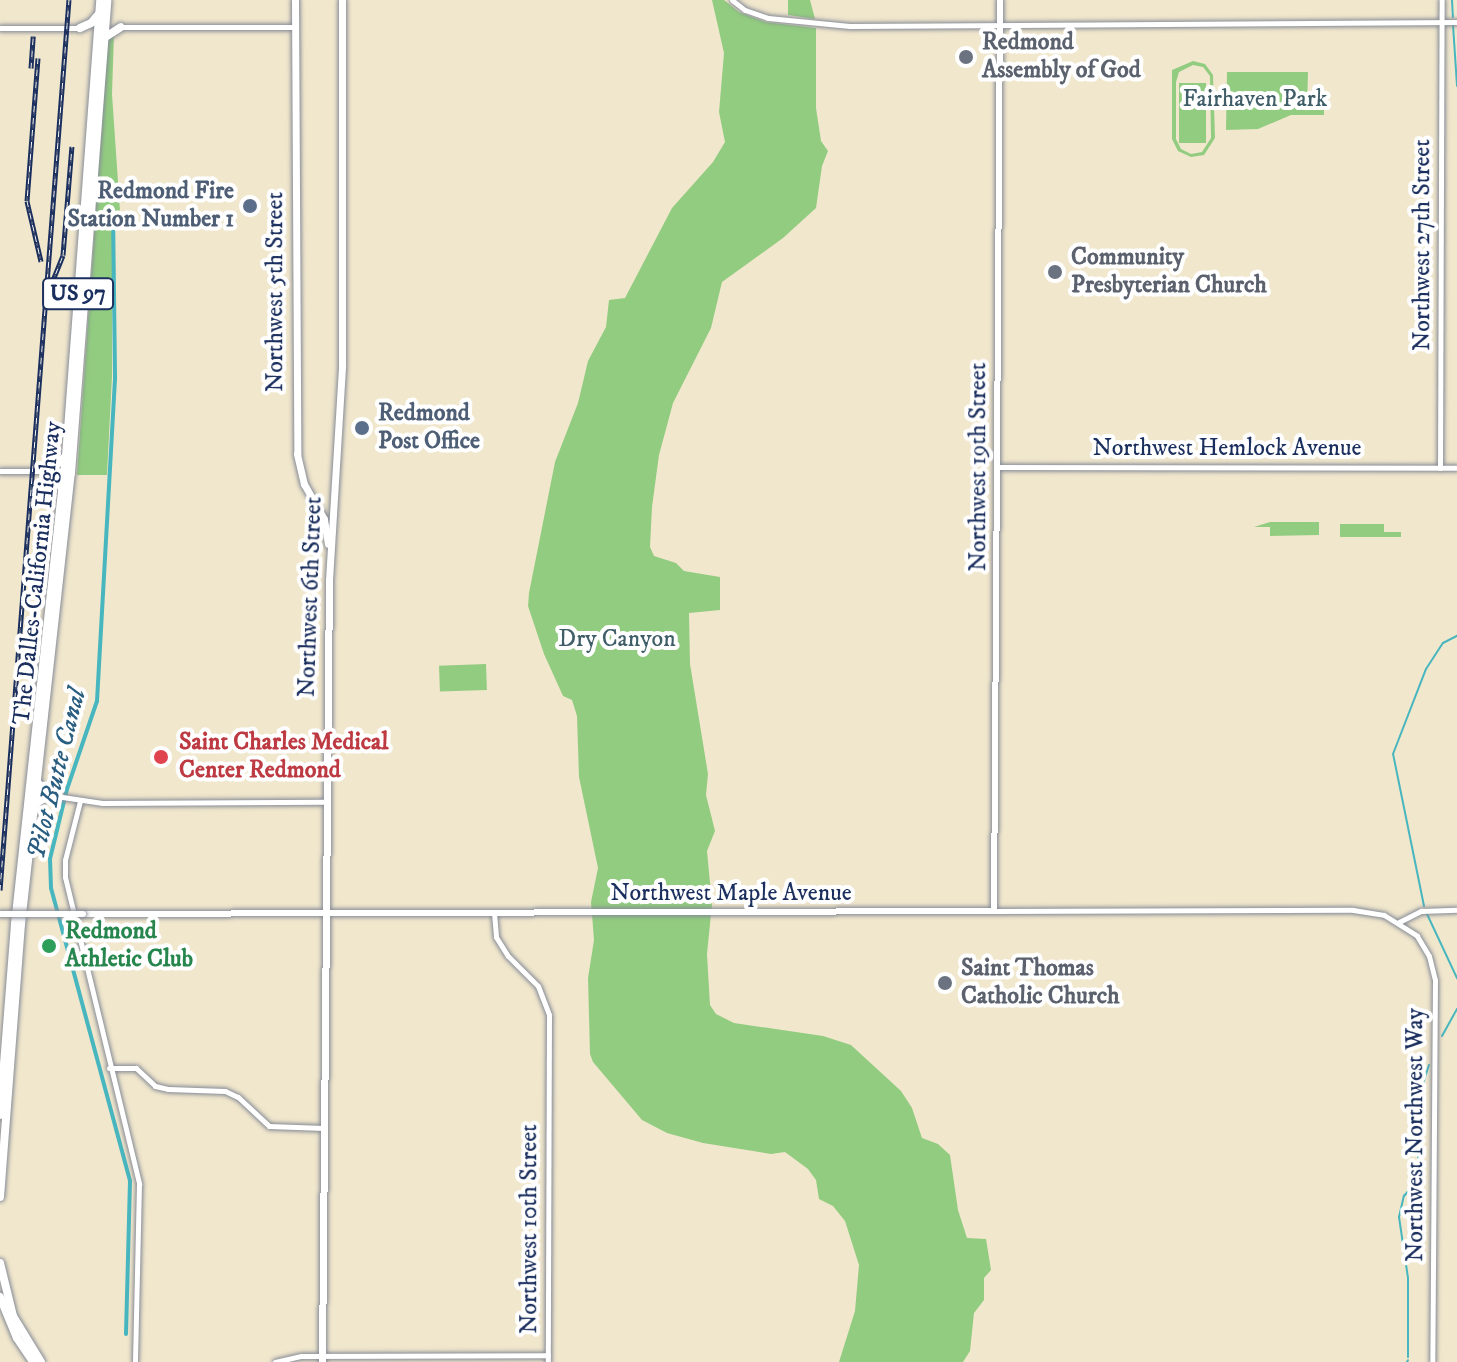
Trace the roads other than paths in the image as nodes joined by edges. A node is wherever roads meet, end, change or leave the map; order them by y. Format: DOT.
graph roads {
  1 [pos="100,0"];
  2 [pos="107,0"];
  3 [pos="295,0"];
  4 [pos="342,0"];
  5 [pos="732,0"];
  6 [pos="1000,0"];
  7 [pos="1442,0"];
  8 [pos="102,16"];
  9 [pos="1442,22"];
  10 [pos="1457,22"];
  11 [pos="1000,23"];
  12 [pos="121,27"];
  13 [pos="295,27"];
  14 [pos="0,28"];
  15 [pos="80,28"];
  16 [pos="100,39"];
  17 [pos="66,456"];
  18 [pos="997,467"];
  19 [pos="1440,468"];
  20 [pos="1457,468"];
  21 [pos="0,471"];
  22 [pos="49,471"];
  23 [pos="62,491"];
  24 [pos="335,495"];
  25 [pos="317,504"];
  26 [pos="329,551"];
  27 [pos="36,781"];
  28 [pos="53,796"];
  29 [pos="80,801"];
  30 [pos="326,802"];
  31 [pos="34,805"];
  32 [pos="1457,910"];
  33 [pos="994,911"];
  34 [pos="326,913"];
  35 [pos="494,913"];
  36 [pos="0,914"];
  37 [pos="1399,922"];
  38 [pos="109,1068"];
  39 [pos="0,1115"];
  40 [pos="324,1128"];
  41 [pos="0,1197"];
  42 [pos="0,1263"];
  43 [pos="0,1297"];
  44 [pos="322,1359"];
  45 [pos="548,1359"];
  46 [pos="33,1362"];
  47 [pos="41,1362"];
  48 [pos="135,1362"];
  49 [pos="275,1362"];
  50 [pos="1432,1362"];
  1 -- 8 [label="highway, The Dalles-California Highway / US 97"];
  2 -- 8 [label="highway, The Dalles-California Highway / US 97"];
  3 -- 13 [label="main road, Northwest 5th Street"];
  4 -- 24 [label="main road, Northwest 6th Street"];
  5 -- 11 [label="street"];
  6 -- 11 [label="main road, Northwest 19th Street"];
  7 -- 9 [label="street, Northwest 27th Street"];
  8 -- 12 [label="highway"];
  8 -- 15 [label="highway"];
  8 -- 16 [label="highway, The Dalles-California Highway / US 97"];
  9 -- 10 [label="street"];
  9 -- 11 [label="street"];
  9 -- 19 [label="street, Northwest 27th Street"];
  11 -- 18 [label="main road, Northwest 19th Street"];
  12 -- 13 [label="street"];
  12 -- 16 [label="highway"];
  13 -- 25 [label="main road, Northwest 5th Street"];
  14 -- 15 [label="street"];
  15 -- 16 [label="highway"];
  16 -- 17 [label="highway, The Dalles-California Highway / US 97"];
  16 -- 27 [label="highway, The Dalles-California Highway / US 97"];
  17 -- 22 [label="highway"];
  17 -- 23 [label="highway, The Dalles-California Highway / US 97"];
  18 -- 19 [label="street, Northwest Hemlock Avenue"];
  18 -- 33 [label="main road, Northwest 19th Street"];
  19 -- 20 [label="street, Northwest Hemlock Avenue"];
  21 -- 22 [label="street"];
  22 -- 23 [label="highway"];
  23 -- 39 [label="highway, The Dalles-California Highway / US 97"];
  24 -- 25 [label="main road"];
  24 -- 26 [label="main road, Northwest 6th Street"];
  25 -- 26 [label="main road, Northwest 5th Street"];
  26 -- 30 [label="main road, Northwest 6th Street"];
  27 -- 28 [label="highway"];
  27 -- 31 [label="highway, The Dalles-California Highway / US 97"];
  28 -- 29 [label="street"];
  28 -- 31 [label="highway"];
  29 -- 30 [label="street"];
  29 -- 38 [label="street"];
  30 -- 34 [label="main road, Northwest 6th Street"];
  31 -- 41 [label="highway, The Dalles-California Highway / US 97"];
  32 -- 37 [label="street"];
  33 -- 35 [label="main road, Northwest Maple Avenue"];
  33 -- 37 [label="street, Northwest Maple Avenue"];
  34 -- 35 [label="main road, Northwest Maple Avenue"];
  34 -- 36 [label="main road, Northwest Maple Avenue, bridge"];
  34 -- 40 [label="main road, Northwest 6th Street"];
  35 -- 45 [label="street, Northwest 10th Street"];
  37 -- 50 [label="street, Northwest Northwest Way"];
  38 -- 40 [label="street"];
  38 -- 48 [label="street"];
  40 -- 44 [label="main road, Northwest 6th Street"];
  42 -- 47 [label="highway"];
  43 -- 46 [label="highway"];
  44 -- 45 [label="street"];
  44 -- 49 [label="street"];
}
